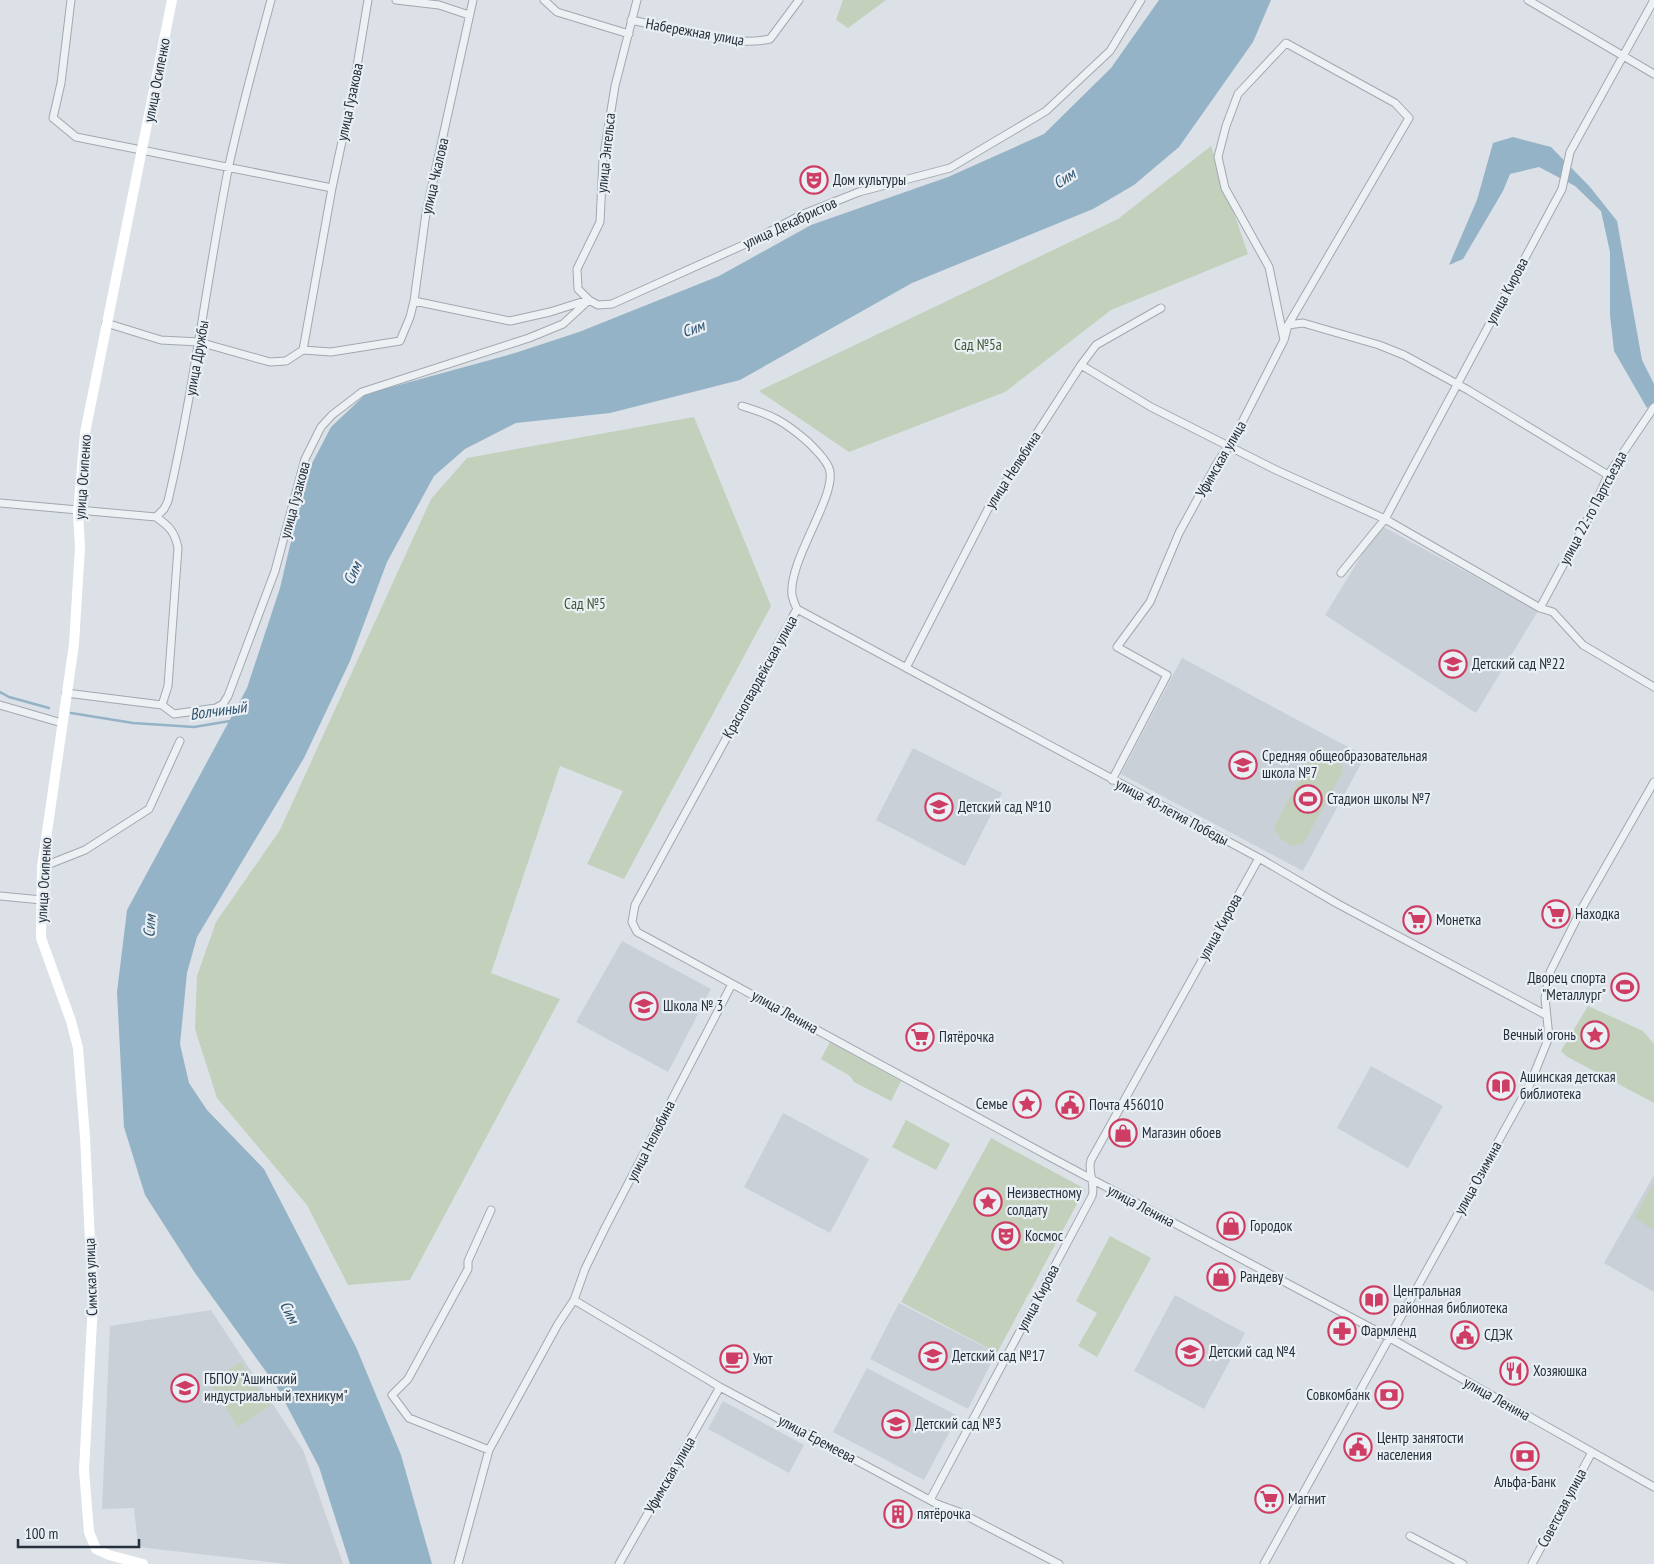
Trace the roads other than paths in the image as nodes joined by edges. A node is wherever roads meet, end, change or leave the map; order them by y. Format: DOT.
graph roads {
  1 [pos="71,0"];
  2 [pos="172,0"];
  3 [pos="271,0"];
  4 [pos="368,0"];
  5 [pos="396,0"];
  6 [pos="473,0"];
  7 [pos="544,0"];
  8 [pos="637,0"];
  9 [pos="800,0"];
  10 [pos="1141,0"];
  11 [pos="1528,0"];
  12 [pos="1654,0"];
  13 [pos="469,15"];
  14 [pos="631,20"];
  15 [pos="629,34"];
  16 [pos="1624,57"];
  17 [pos="1654,74"];
  18 [pos="144,150"];
  19 [pos="229,166"];
  20 [pos="332,188"];
  21 [pos="588,300"];
  22 [pos="414,302"];
  23 [pos="1161,308"];
  24 [pos="106,324"];
  25 [pos="1288,325"];
  26 [pos="1284,340"];
  27 [pos="199,342"];
  28 [pos="303,350"];
  29 [pos="1080,365"];
  30 [pos="1456,385"];
  31 [pos="742,406"];
  32 [pos="1652,409"];
  33 [pos="1229,446"];
  34 [pos="1608,475"];
  35 [pos="0,504"];
  36 [pos="78,512"];
  37 [pos="156,516"];
  38 [pos="1386,519"];
  39 [pos="1341,573"];
  40 [pos="1540,608"];
  41 [pos="797,610"];
  42 [pos="906,668"];
  43 [pos="1654,687"];
  44 [pos="66,693"];
  45 [pos="0,705"];
  46 [pos="162,705"];
  47 [pos="62,723"];
  48 [pos="180,741"];
  49 [pos="1112,780"];
  50 [pos="1654,782"];
  51 [pos="1259,858"];
  52 [pos="42,867"];
  53 [pos="0,896"];
  54 [pos="42,900"];
  55 [pos="632,922"];
  56 [pos="48,960"];
  57 [pos="732,984"];
  58 [pos="1546,1015"];
  59 [pos="1092,1180"];
  60 [pos="491,1210"];
  61 [pos="577,1302"];
  62 [pos="1390,1338"];
  63 [pos="720,1387"];
  64 [pos="489,1450"];
  65 [pos="1592,1452"];
  66 [pos="1654,1487"];
  67 [pos="930,1500"];
  68 [pos="1410,1536"];
  69 [pos="143,1564"];
  70 [pos="458,1564"];
  71 [pos="619,1564"];
  72 [pos="1059,1564"];
  73 [pos="1264,1564"];
  74 [pos="1463,1564"];
  75 [pos="1532,1564"];
  1 -- 18 [label="street"];
  2 -- 18 [label="main road, улица Осипенко"];
  3 -- 19 [label="street, улица Дружбы"];
  4 -- 20 [label="street, улица Гузакова"];
  5 -- 13 [label="street"];
  6 -- 13 [label="street, улица Чкалова"];
  7 -- 15 [label="street"];
  8 -- 14 [label="street, улица Энгельса"];
  9 -- 14 [label="street, Набережная улица"];
  10 -- 21 [label="street, улица Декабристов"];
  11 -- 16 [label="street"];
  12 -- 16 [label="street, улица Кирова"];
  13 -- 22 [label="street, улица Чкалова"];
  14 -- 15 [label="street, улица Энгельса"];
  15 -- 21 [label="street, улица Энгельса"];
  16 -- 17 [label="street"];
  16 -- 30 [label="street, улица Кирова"];
  18 -- 19 [label="street"];
  18 -- 24 [label="main road, улица Осипенко"];
  19 -- 20 [label="street"];
  19 -- 27 [label="street, улица Дружбы"];
  20 -- 28 [label="street, улица Гузакова"];
  21 -- 22 [label="street"];
  21 -- 46 [label="street, улица Гузакова"];
  22 -- 28 [label="street, улица Чкалова"];
  23 -- 29 [label="street, улица Нелюбина"];
  24 -- 27 [label="street"];
  24 -- 36 [label="main road, улица Осипенко"];
  25 -- 26 [label="street, Уфимская улица"];
  25 -- 26 [label="street, Уфимская улица"];
  25 -- 30 [label="street"];
  26 -- 33 [label="street, Уфимская улица"];
  27 -- 28 [label="street"];
  27 -- 37 [label="street, улица Дружбы"];
  29 -- 33 [label="street"];
  29 -- 42 [label="street, улица Нелюбина"];
  30 -- 34 [label="street"];
  30 -- 38 [label="street, улица Кирова"];
  31 -- 41 [label="street, Красногвардейская улица"];
  32 -- 34 [label="street, улица 22-го Партсъезда"];
  33 -- 38 [label="street"];
  33 -- 49 [label="street, Уфимская улица"];
  34 -- 40 [label="street, улица 22-го Партсъезда"];
  35 -- 36 [label="street"];
  36 -- 37 [label="street"];
  36 -- 44 [label="main road, улица Осипенко"];
  37 -- 46 [label="street"];
  38 -- 39 [label="street, улица Кирова"];
  38 -- 40 [label="street"];
  40 -- 43 [label="street"];
  41 -- 42 [label="street, улица 40-летия Победы"];
  41 -- 55 [label="street, Красногвардейская улица"];
  42 -- 49 [label="street, улица 40-летия Победы"];
  44 -- 46 [label="street, улица Гузакова"];
  44 -- 47 [label="main road, улица Осипенко"];
  45 -- 47 [label="street"];
  47 -- 52 [label="main road, улица Осипенко"];
  48 -- 52 [label="street"];
  49 -- 51 [label="street, улица 40-летия Победы"];
  50 -- 58 [label="street, улица Озимина"];
  51 -- 58 [label="street, улица 40-летия Победы"];
  51 -- 59 [label="street, улица Кирова"];
  52 -- 54 [label="main road, улица Осипенко"];
  53 -- 54 [label="street"];
  54 -- 56 [label="main road, улица Осипенко"];
  55 -- 57 [label="street, улица Ленина"];
  56 -- 69 [label="main road, Симская улица"];
  57 -- 59 [label="street, улица Ленина"];
  57 -- 61 [label="street, улица Нелюбина"];
  58 -- 62 [label="street, улица Озимина"];
  59 -- 62 [label="street, улица Ленина"];
  59 -- 67 [label="street, улица Кирова"];
  60 -- 64 [label="street"];
  61 -- 63 [label="street, улица Еремеева"];
  61 -- 64 [label="street, улица Нелюбина"];
  62 -- 65 [label="street, улица Ленина"];
  62 -- 73 [label="street, улица Озимина"];
  63 -- 67 [label="street, улица Еремеева"];
  63 -- 71 [label="street, Уфимская улица"];
  64 -- 70 [label="street, улица Нелюбина"];
  65 -- 66 [label="street, улица Ленина"];
  65 -- 75 [label="street, Советская улица"];
  67 -- 72 [label="street, улица Еремеева"];
  68 -- 74 [label="street"];
}
